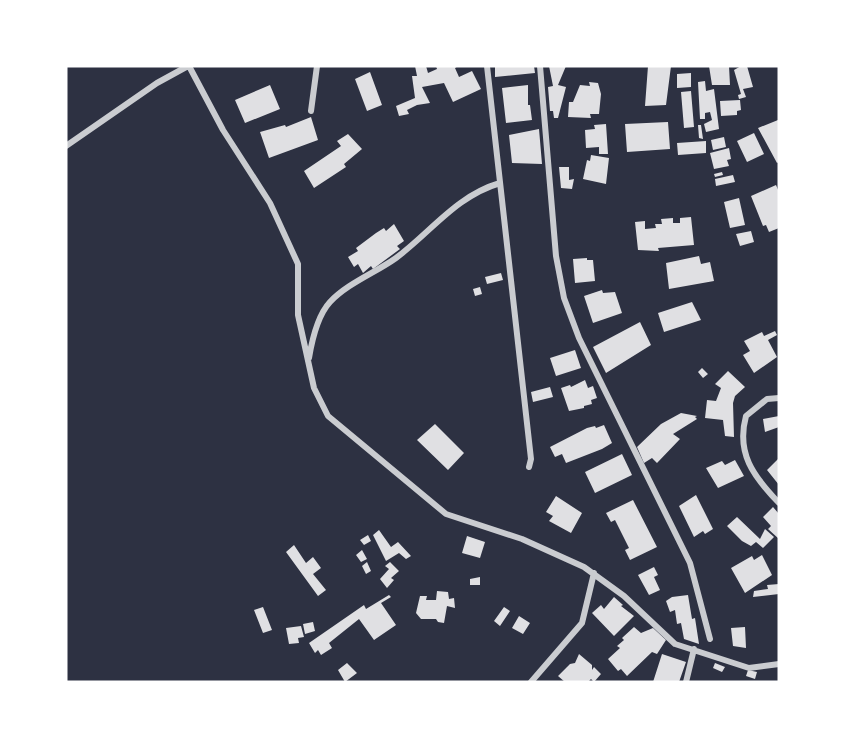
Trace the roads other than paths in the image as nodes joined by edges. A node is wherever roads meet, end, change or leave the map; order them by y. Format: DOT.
graph roads {
  1 [pos="188,66"];
  2 [pos="317,66"];
  3 [pos="487,66"];
  4 [pos="540,66"];
  5 [pos="311,111"];
  6 [pos="66,146"];
  7 [pos="500,183"];
  8 [pos="309,363"];
  9 [pos="779,398"];
  10 [pos="529,467"];
  11 [pos="779,502"];
  12 [pos="594,573"];
  13 [pos="710,639"];
  14 [pos="694,649"];
  15 [pos="779,664"];
  16 [pos="531,682"];
  17 [pos="686,682"];
  1 -- 6 [label="street"];
  1 -- 8 [label="street"];
  2 -- 5 [label="street"];
  3 -- 7 [label="street"];
  4 -- 13 [label="street"];
  7 -- 8 [label="street"];
  7 -- 10 [label="street"];
  8 -- 12 [label="street"];
  9 -- 11 [label="street"];
  12 -- 14 [label="street"];
  12 -- 16 [label="street"];
  14 -- 15 [label="street"];
  14 -- 17 [label="street"];
}
